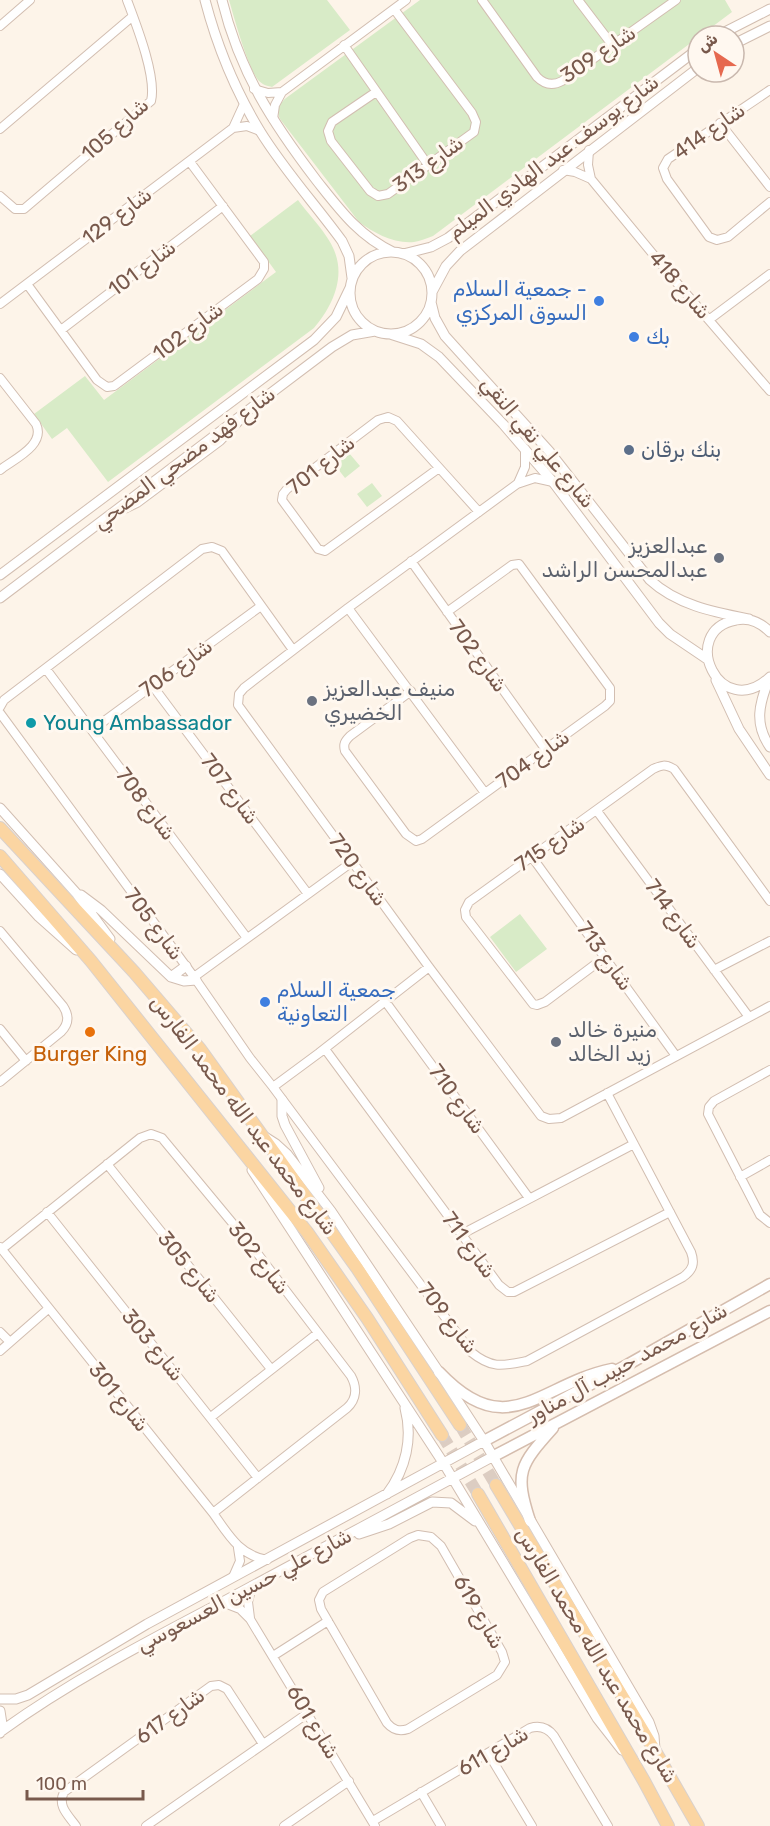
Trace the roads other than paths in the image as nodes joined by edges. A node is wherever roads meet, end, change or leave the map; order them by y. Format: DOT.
graph roads {
  1 [pos="30,0"];
  2 [pos="127,0"];
  3 [pos="205,0"];
  4 [pos="222,0"];
  5 [pos="406,0"];
  6 [pos="578,0"];
  7 [pos="676,0"];
  8 [pos="486,2"];
  9 [pos="664,4"];
  10 [pos="394,9"];
  11 [pos="770,11"];
  12 [pos="133,16"];
  13 [pos="742,24"];
  14 [pos="746,24"];
  15 [pos="0,26"];
  16 [pos="770,26"];
  17 [pos="746,38"];
  18 [pos="344,45"];
  19 [pos="613,46"];
  20 [pos="686,58"];
  21 [pos="686,77"];
  22 [pos="254,88"];
  23 [pos="770,90"];
  24 [pos="282,92"];
  25 [pos="376,92"];
  26 [pos="244,104"];
  27 [pos="273,121"];
  28 [pos="720,123"];
  29 [pos="233,128"];
  30 [pos="0,129"];
  31 [pos="260,131"];
  32 [pos="589,150"];
  33 [pos="189,162"];
  34 [pos="428,165"];
  35 [pos="563,170"];
  36 [pos="591,179"];
  37 [pos="770,187"];
  38 [pos="0,196"];
  39 [pos="331,198"];
  40 [pos="770,202"];
  41 [pos="222,206"];
  42 [pos="317,208"];
  43 [pos="398,253"];
  44 [pos="770,274"];
  45 [pos="352,278"];
  46 [pos="27,284"];
  47 [pos="350,288"];
  48 [pos="431,297"];
  49 [pos="0,304"];
  50 [pos="710,319"];
  51 [pos="61,330"];
  52 [pos="375,331"];
  53 [pos="390,334"];
  54 [pos="298,352"];
  55 [pos="306,367"];
  56 [pos="477,370"];
  57 [pos="0,379"];
  58 [pos="462,381"];
  59 [pos="770,391"];
  60 [pos="525,449"];
  61 [pos="440,468"];
  62 [pos="0,470"];
  63 [pos="553,482"];
  64 [pos="517,484"];
  65 [pos="479,512"];
  66 [pos="411,561"];
  67 [pos="0,575"];
  68 [pos="0,598"];
  69 [pos="261,606"];
  70 [pos="348,608"];
  71 [pos="447,612"];
  72 [pos="749,619"];
  73 [pos="765,623"];
  74 [pos="770,632"];
  75 [pos="293,650"];
  76 [pos="707,659"];
  77 [pos="46,669"];
  78 [pos="770,677"];
  79 [pos="716,678"];
  80 [pos="152,685"];
  81 [pos="411,691"];
  82 [pos="0,707"];
  83 [pos="0,713"];
  84 [pos="92,730"];
  85 [pos="770,747"];
  86 [pos="546,750"];
  87 [pos="770,775"];
  88 [pos="485,793"];
  89 [pos="0,808"];
  90 [pos="597,811"];
  91 [pos="0,828"];
  92 [pos="0,856"];
  93 [pos="532,857"];
  94 [pos="352,862"];
  95 [pos="0,874"];
  96 [pos="72,889"];
  97 [pos="308,894"];
  98 [pos="770,901"];
  99 [pos="0,931"];
  100 [pos="247,938"];
  101 [pos="770,941"];
  102 [pos="605,957"];
  103 [pos="91,961"];
  104 [pos="186,966"];
  105 [pos="429,967"];
  106 [pos="714,970"];
  107 [pos="135,972"];
  108 [pos="171,976"];
  109 [pos="195,978"];
  110 [pos="385,1001"];
  111 [pos="770,1006"];
  112 [pos="749,1017"];
  113 [pos="0,1029"];
  114 [pos="324,1049"];
  115 [pos="676,1056"];
  116 [pos="26,1061"];
  117 [pos="770,1070"];
  118 [pos="0,1082"];
  119 [pos="273,1087"];
  120 [pos="607,1093"];
  121 [pos="282,1100"];
  122 [pos="265,1137"];
  123 [pos="634,1144"];
  124 [pos="242,1149"];
  125 [pos="770,1160"];
  126 [pos="107,1164"];
  127 [pos="740,1177"];
  128 [pos="529,1198"];
  129 [pos="331,1211"];
  130 [pos="47,1212"];
  131 [pos="670,1212"];
  132 [pos="770,1223"];
  133 [pos="462,1234"];
  134 [pos="1,1248"];
  135 [pos="770,1284"];
  136 [pos="48,1309"];
  137 [pos="770,1311"];
  138 [pos="0,1332"];
  139 [pos="318,1333"];
  140 [pos="10,1342"];
  141 [pos="0,1351"];
  142 [pos="627,1365"];
  143 [pos="272,1369"];
  144 [pos="439,1372"];
  145 [pos="404,1403"];
  146 [pos="211,1417"];
  147 [pos="560,1421"];
  148 [pos="460,1425"];
  149 [pos="442,1435"];
  150 [pos="484,1441"];
  151 [pos="492,1457"];
  152 [pos="444,1464"];
  153 [pos="258,1478"];
  154 [pos="453,1478"];
  155 [pos="496,1485"];
  156 [pos="478,1494"];
  157 [pos="386,1496"];
  158 [pos="213,1513"];
  159 [pos="530,1521"];
  160 [pos="483,1528"];
  161 [pos="347,1536"];
  162 [pos="238,1548"];
  163 [pos="267,1560"];
  164 [pos="232,1579"];
  165 [pos="252,1586"];
  166 [pos="222,1602"];
  167 [pos="250,1619"];
  168 [pos="328,1621"];
  169 [pos="273,1656"];
  170 [pos="0,1699"];
  171 [pos="0,1711"];
  172 [pos="308,1713"];
  173 [pos="0,1733"];
  174 [pos="263,1744"];
  175 [pos="656,1751"];
  176 [pos="488,1753"];
  177 [pos="634,1763"];
  178 [pos="348,1781"];
  179 [pos="421,1792"];
  180 [pos="374,1824"];
  181 [pos="76,1826"];
  182 [pos="146,1826"];
  183 [pos="284,1826"];
  184 [pos="441,1826"];
  185 [pos="532,1826"];
  186 [pos="608,1826"];
  187 [pos="668,1826"];
  188 [pos="698,1826"];
  1 -- 15 [label="street"];
  2 -- 12 [label="street, شارع 105"];
  3 -- 26 [label="street"];
  4 -- 22 [label="street"];
  5 -- 10 [label="street"];
  6 -- 19 [label="street"];
  7 -- 9 [label="street, شارع 309"];
  8 -- 19 [label="street, شارع 309"];
  9 -- 19 [label="street, شارع 309"];
  10 -- 18 [label="street"];
  10 -- 34 [label="street, شارع 313"];
  11 -- 13 [label="street"];
  11 -- 14 [label="street"];
  12 -- 30 [label="street"];
  12 -- 38 [label="street, شارع 105"];
  16 -- 17 [label="street"];
  18 -- 24 [label="street"];
  18 -- 25 [label="street"];
  20 -- 43 [label="street, شارع يوسف عبد الهادي الميلم"];
  21 -- 32 [label="street, شارع يوسف عبد الهادي الميلم"];
  22 -- 24 [label="street"];
  22 -- 27 [label="street"];
  23 -- 28 [label="street, شارع 414"];
  24 -- 27 [label="street"];
  25 -- 34 [label="street"];
  25 -- 34 [label="street, شارع 313"];
  26 -- 29 [label="street, شارع 129"];
  26 -- 31 [label="street"];
  27 -- 39 [label="street"];
  28 -- 37 [label="street"];
  28 -- 40 [label="street, شارع 414"];
  29 -- 31 [label="street"];
  29 -- 33 [label="street, شارع 129"];
  31 -- 42 [label="street"];
  32 -- 35 [label="street, شارع يوسف عبد الهادي الميلم"];
  32 -- 36 [label="street"];
  33 -- 41 [label="street, شارع 102"];
  33 -- 46 [label="street, شارع 129"];
  35 -- 36 [label="street"];
  35 -- 48 [label="street, شارع يوسف عبد الهادي الميلم"];
  36 -- 50 [label="street, شارع 418"];
  39 -- 42 [label="street"];
  39 -- 43 [label="street"];
  41 -- 51 [label="street, شارع 101"];
  41 -- 51 [label="street, شارع 102"];
  42 -- 45 [label="street"];
  43 -- 45 [label="street"];
  43 -- 48 [label="street"];
  44 -- 50 [label="street"];
  45 -- 47 [label="street"];
  46 -- 49 [label="street, شارع 129"];
  46 -- 51 [label="street, شارع 102"];
  47 -- 52 [label="street"];
  47 -- 54 [label="street, شارع فهد مضحي المضحي"];
  48 -- 53 [label="street"];
  48 -- 56 [label="street, شارع علي نقي النقي"];
  50 -- 59 [label="street, شارع 418"];
  52 -- 53 [label="street"];
  52 -- 55 [label="street, شارع فهد مضحي المضحي"];
  53 -- 58 [label="street, شارع علي نقي النقي"];
  54 -- 55 [label="street"];
  54 -- 67 [label="street, شارع فهد مضحي المضحي"];
  55 -- 68 [label="street, شارع فهد مضحي المضحي"];
  56 -- 58 [label="street"];
  56 -- 72 [label="street, شارع علي نقي النقي"];
  57 -- 62 [label="street"];
  58 -- 60 [label="street, شارع علي نقي النقي"];
  60 -- 63 [label="street, شارع علي نقي النقي"];
  60 -- 64 [label="street"];
  61 -- 61 [label="street, شارع 701"];
  61 -- 65 [label="street, شارع 701"];
  63 -- 64 [label="street, شارع 720"];
  63 -- 76 [label="street, شارع علي نقي النقي"];
  64 -- 65 [label="street, شارع 720"];
  65 -- 66 [label="street, شارع 720"];
  66 -- 70 [label="street, شارع 720"];
  66 -- 71 [label="street, شارع 702"];
  69 -- 75 [label="street"];
  69 -- 77 [label="street"];
  69 -- 80 [label="street, شارع 706"];
  70 -- 75 [label="street, شارع 720"];
  70 -- 81 [label="street"];
  71 -- 86 [label="street, شارع 702"];
  71 -- 86 [label="street, شارع 704"];
  72 -- 73 [label="street, شارع علي نقي النقي"];
  72 -- 76 [label="street"];
  73 -- 74 [label="street"];
  75 -- 94 [label="street, شارع 720"];
  76 -- 79 [label="street"];
  77 -- 82 [label="street"];
  77 -- 84 [label="street, شارع 708"];
  78 -- 79 [label="street"];
  78 -- 85 [label="street"];
  79 -- 87 [label="street"];
  80 -- 84 [label="street, شارع 706"];
  80 -- 97 [label="street, شارع 707"];
  81 -- 88 [label="street"];
  81 -- 88 [label="street, شارع 704"];
  83 -- 104 [label="street, شارع 705"];
  84 -- 100 [label="street, شارع 708"];
  86 -- 88 [label="street, شارع 704"];
  89 -- 96 [label="street"];
  90 -- 93 [label="street, شارع 715"];
  90 -- 98 [label="street, شارع 715"];
  90 -- 106 [label="street, شارع 714"];
  91 -- 107 [label="main road, شارع محمد عبد الله محمد الفارس"];
  92 -- 103 [label="main road, شارع محمد عبد الله محمد الفارس"];
  93 -- 102 [label="street, شارع 713"];
  93 -- 102 [label="street, شارع 715"];
  94 -- 97 [label="street, شارع 705"];
  94 -- 105 [label="street, شارع 720"];
  95 -- 103 [label="street"];
  96 -- 107 [label="street"];
  96 -- 108 [label="street"];
  97 -- 100 [label="street, شارع 705"];
  99 -- 116 [label="street"];
  100 -- 109 [label="street, شارع 705"];
  101 -- 106 [label="street"];
  102 -- 115 [label="street, شارع 713"];
  103 -- 124 [label="main road, شارع محمد عبد الله محمد الفارس"];
  104 -- 108 [label="street"];
  104 -- 109 [label="street, شارع 705"];
  105 -- 110 [label="street"];
  105 -- 120 [label="street, شارع 720"];
  106 -- 112 [label="street, شارع 714"];
  107 -- 122 [label="main road, شارع محمد عبد الله محمد الفارس"];
  108 -- 109 [label="street"];
  109 -- 119 [label="street, شارع 709"];
  110 -- 114 [label="street"];
  110 -- 128 [label="street, شارع 710"];
  111 -- 112 [label="street, شارع 720"];
  112 -- 115 [label="street, شارع 720"];
  113 -- 116 [label="street"];
  114 -- 119 [label="street"];
  114 -- 133 [label="street, شارع 711"];
  115 -- 120 [label="street, شارع 720"];
  116 -- 118 [label="street"];
  117 -- 127 [label="street"];
  119 -- 121 [label="street, شارع 709"];
  120 -- 123 [label="street, شارع 709"];
  121 -- 129 [label="street"];
  121 -- 131 [label="street, شارع 709"];
  122 -- 129 [label="street"];
  122 -- 148 [label="main road, شارع محمد عبد الله محمد الفارس"];
  123 -- 128 [label="street"];
  123 -- 131 [label="street, شارع 709"];
  124 -- 145 [label="street"];
  124 -- 149 [label="main road, شارع محمد عبد الله محمد الفارس"];
  125 -- 127 [label="street"];
  126 -- 130 [label="street, شارع 302"];
  126 -- 139 [label="street, شارع 302"];
  126 -- 143 [label="street, شارع 305"];
  127 -- 132 [label="street"];
  128 -- 133 [label="street"];
  129 -- 144 [label="street"];
  130 -- 134 [label="street, شارع 302"];
  130 -- 146 [label="street, شارع 303"];
  131 -- 133 [label="street, شارع 711"];
  134 -- 136 [label="street, شارع 301"];
  135 -- 142 [label="main road, شارع محمد حبيب آل مناور"];
  136 -- 140 [label="street"];
  136 -- 158 [label="street, شارع 301"];
  137 -- 147 [label="main road, شارع محمد حبيب آل مناور"];
  138 -- 140 [label="street"];
  139 -- 143 [label="street"];
  139 -- 153 [label="street, شارع 302"];
  140 -- 141 [label="street"];
  142 -- 144 [label="main road"];
  142 -- 150 [label="main road, شارع محمد حبيب آل مناور"];
  143 -- 146 [label="street"];
  144 -- 150 [label="street"];
  145 -- 152 [label="street"];
  145 -- 157 [label="street"];
  146 -- 153 [label="street, شارع 303"];
  147 -- 151 [label="main road, شارع محمد حبيب آل مناور"];
  147 -- 159 [label="main road"];
  150 -- 151 [label="street"];
  150 -- 152 [label="street, شارع علي حسين العسعوسي"];
  151 -- 154 [label="street, شارع علي حسين العسعوسي"];
  151 -- 159 [label="street"];
  152 -- 154 [label="street"];
  152 -- 157 [label="street, شارع علي حسين العسعوسي"];
  153 -- 158 [label="street, شارع 302"];
  154 -- 160 [label="street"];
  154 -- 161 [label="street, شارع علي حسين العسعوسي"];
  155 -- 175 [label="main road, شارع محمد عبد الله محمد الفارس"];
  156 -- 177 [label="main road, شارع محمد عبد الله محمد الفارس"];
  157 -- 163 [label="street, شارع علي حسين العسعوسي"];
  158 -- 162 [label="street, شارع 301"];
  159 -- 175 [label="street"];
  160 -- 161 [label="street"];
  160 -- 177 [label="street"];
  161 -- 165 [label="street, شارع علي حسين العسعوسي"];
  162 -- 163 [label="street"];
  162 -- 164 [label="street"];
  163 -- 164 [label="street, شارع علي حسين العسعوسي"];
  164 -- 170 [label="street, شارع علي حسين العسعوسي"];
  165 -- 166 [label="street, شارع علي حسين العسعوسي"];
  165 -- 167 [label="street"];
  166 -- 167 [label="street, شارع 601"];
  166 -- 173 [label="street, شارع علي حسين العسعوسي"];
  167 -- 169 [label="street, شارع 601"];
  168 -- 168 [label="street, شارع 619"];
  168 -- 169 [label="street"];
  169 -- 172 [label="street, شارع 601"];
  171 -- 173 [label="street"];
  172 -- 174 [label="street"];
  172 -- 178 [label="street, شارع 601"];
  174 -- 181 [label="street, شارع 617"];
  174 -- 182 [label="street"];
  175 -- 188 [label="main road, شارع محمد عبد الله محمد الفارس"];
  176 -- 179 [label="street, شارع 611"];
  176 -- 185 [label="street"];
  176 -- 186 [label="street, شارع 611"];
  177 -- 187 [label="main road, شارع محمد عبد الله محمد الفارس"];
  178 -- 180 [label="street, شارع 601"];
  178 -- 183 [label="street"];
  179 -- 180 [label="street, شارع 611"];
  179 -- 184 [label="street"];
}
